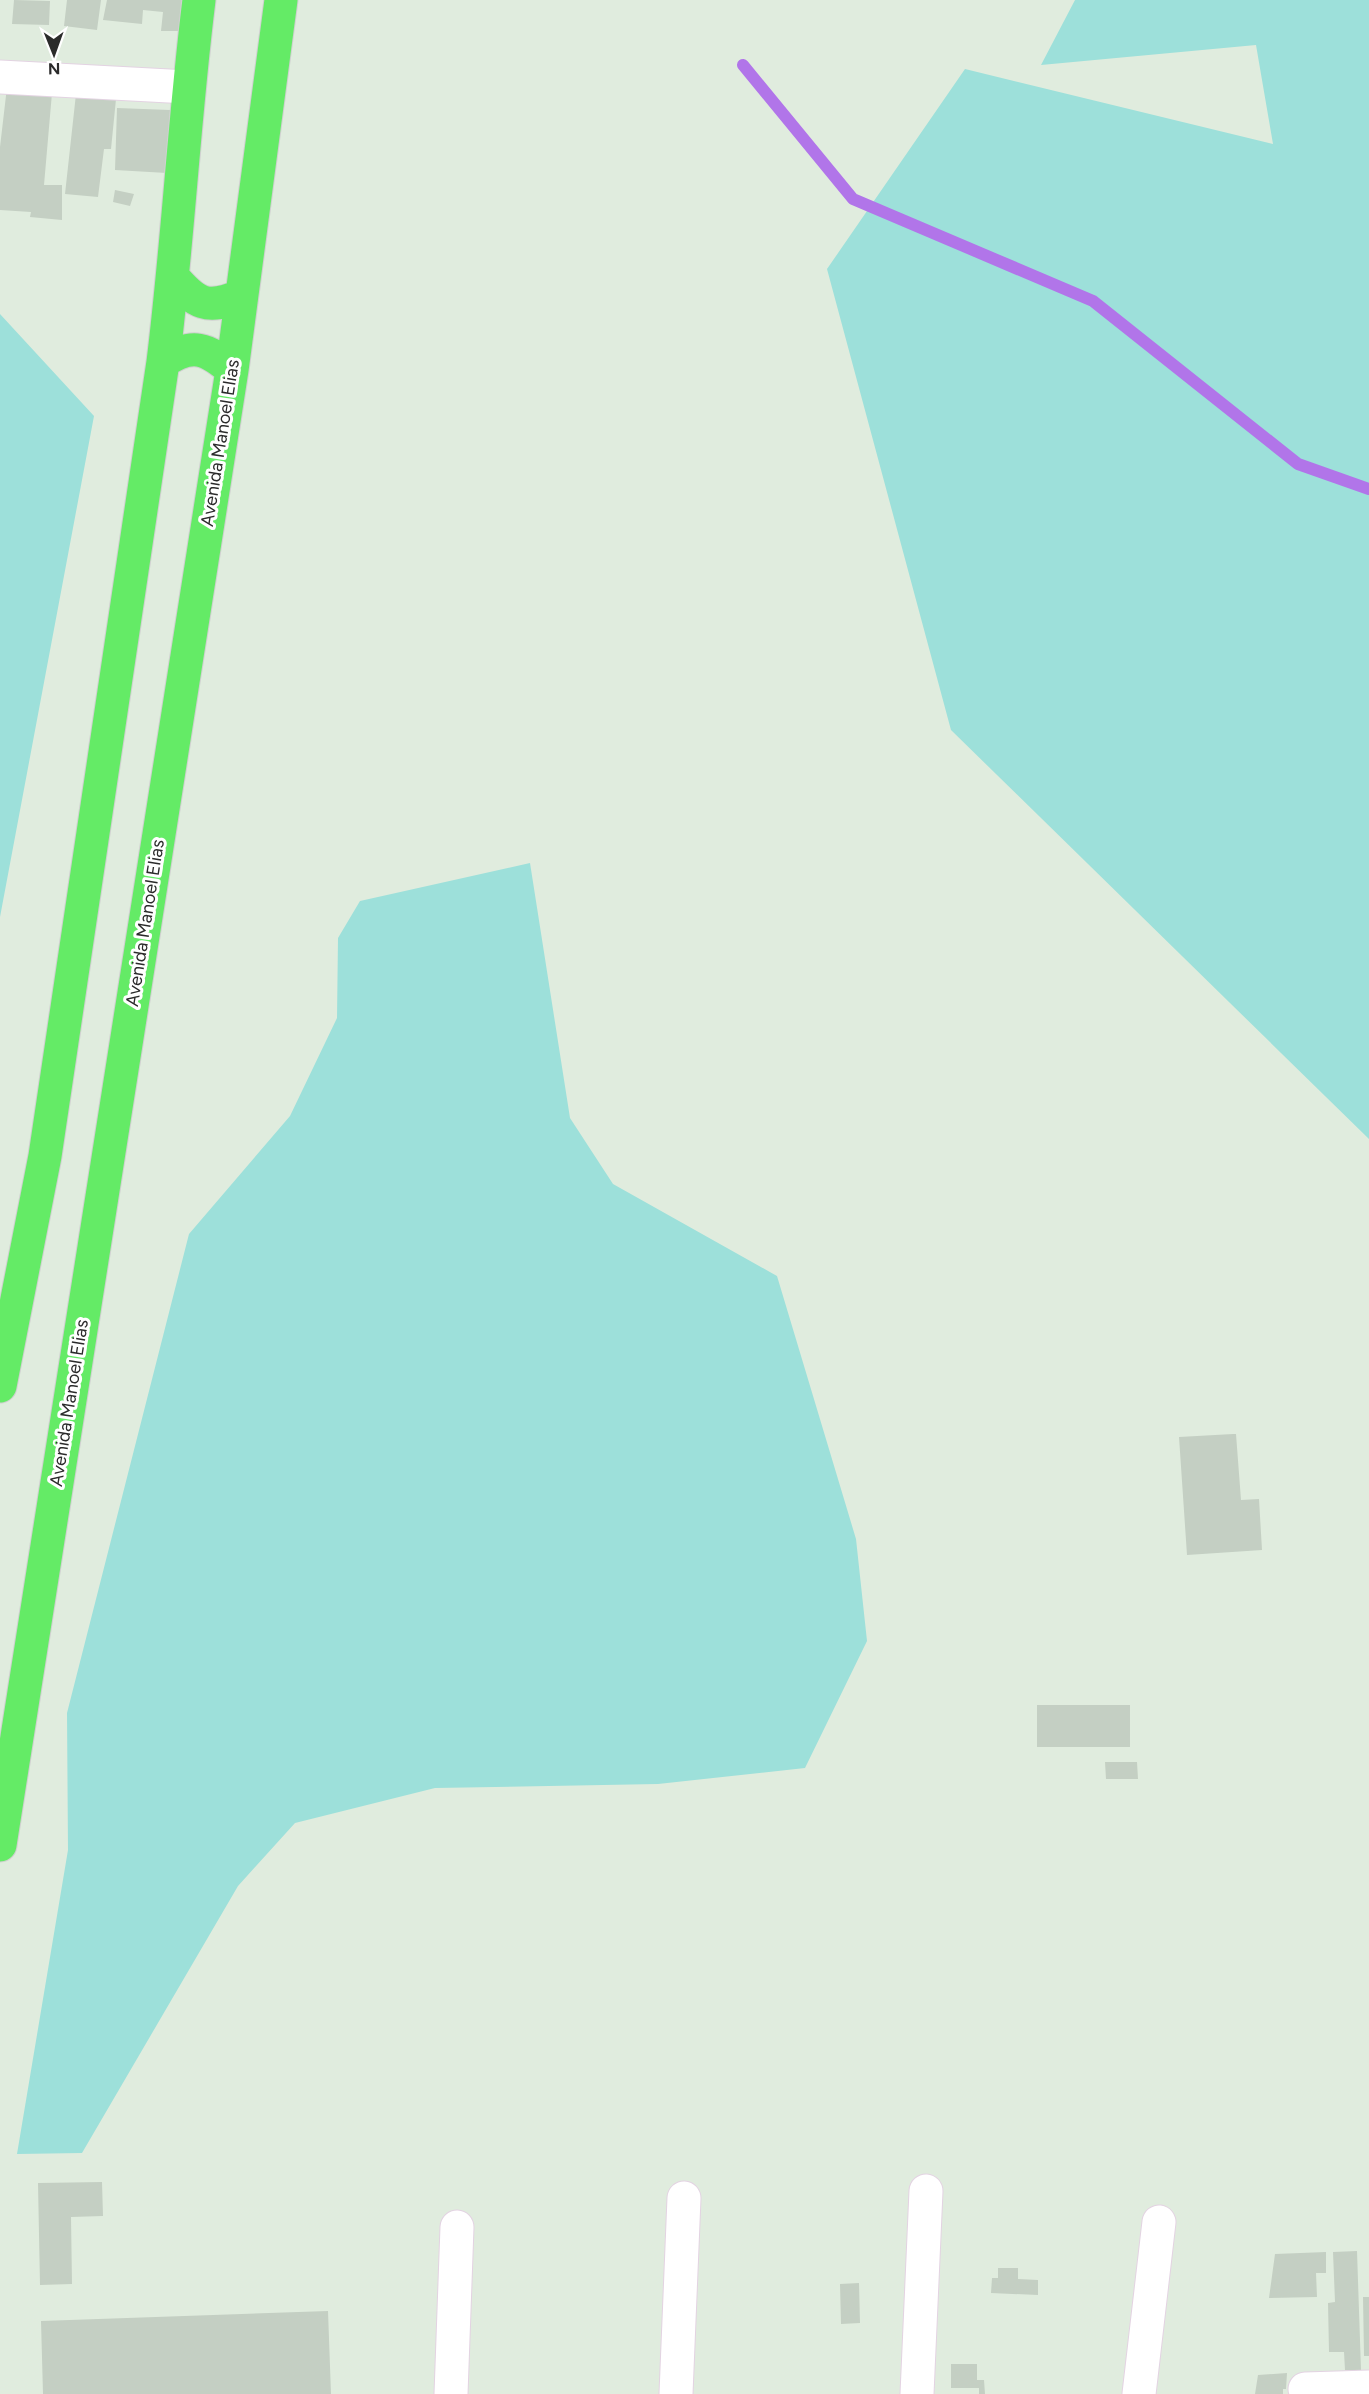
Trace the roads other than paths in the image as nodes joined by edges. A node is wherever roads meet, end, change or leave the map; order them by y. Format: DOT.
graph roads {
  1 [pos="200,0"];
  2 [pos="281,0"];
  3 [pos="0,77"];
  4 [pos="188,87"];
  5 [pos="173,277"];
  6 [pos="240,296"];
  7 [pos="163,362"];
  8 [pos="232,370"];
  9 [pos="0,1386"];
  10 [pos="0,1845"];
  11 [pos="926,2191"];
  12 [pos="684,2198"];
  13 [pos="1159,2222"];
  14 [pos="458,2227"];
  15 [pos="1369,2387"];
  16 [pos="1305,2389"];
  17 [pos="451,2394"];
  18 [pos="676,2394"];
  19 [pos="917,2394"];
  20 [pos="1138,2394"];
  1 -- 4 [label="main road"];
  2 -- 6 [label="main road, Avenida Manoel Elias"];
  3 -- 4 [label="street"];
  4 -- 5 [label="main road"];
  5 -- 6 [label="main road"];
  5 -- 7 [label="main road"];
  6 -- 8 [label="main road, Avenida Manoel Elias"];
  7 -- 8 [label="main road"];
  7 -- 9 [label="main road"];
  8 -- 10 [label="main road, Avenida Manoel Elias"];
  11 -- 19 [label="street"];
  12 -- 18 [label="street"];
  13 -- 20 [label="street"];
  14 -- 17 [label="street"];
  15 -- 16 [label="street"];
}
